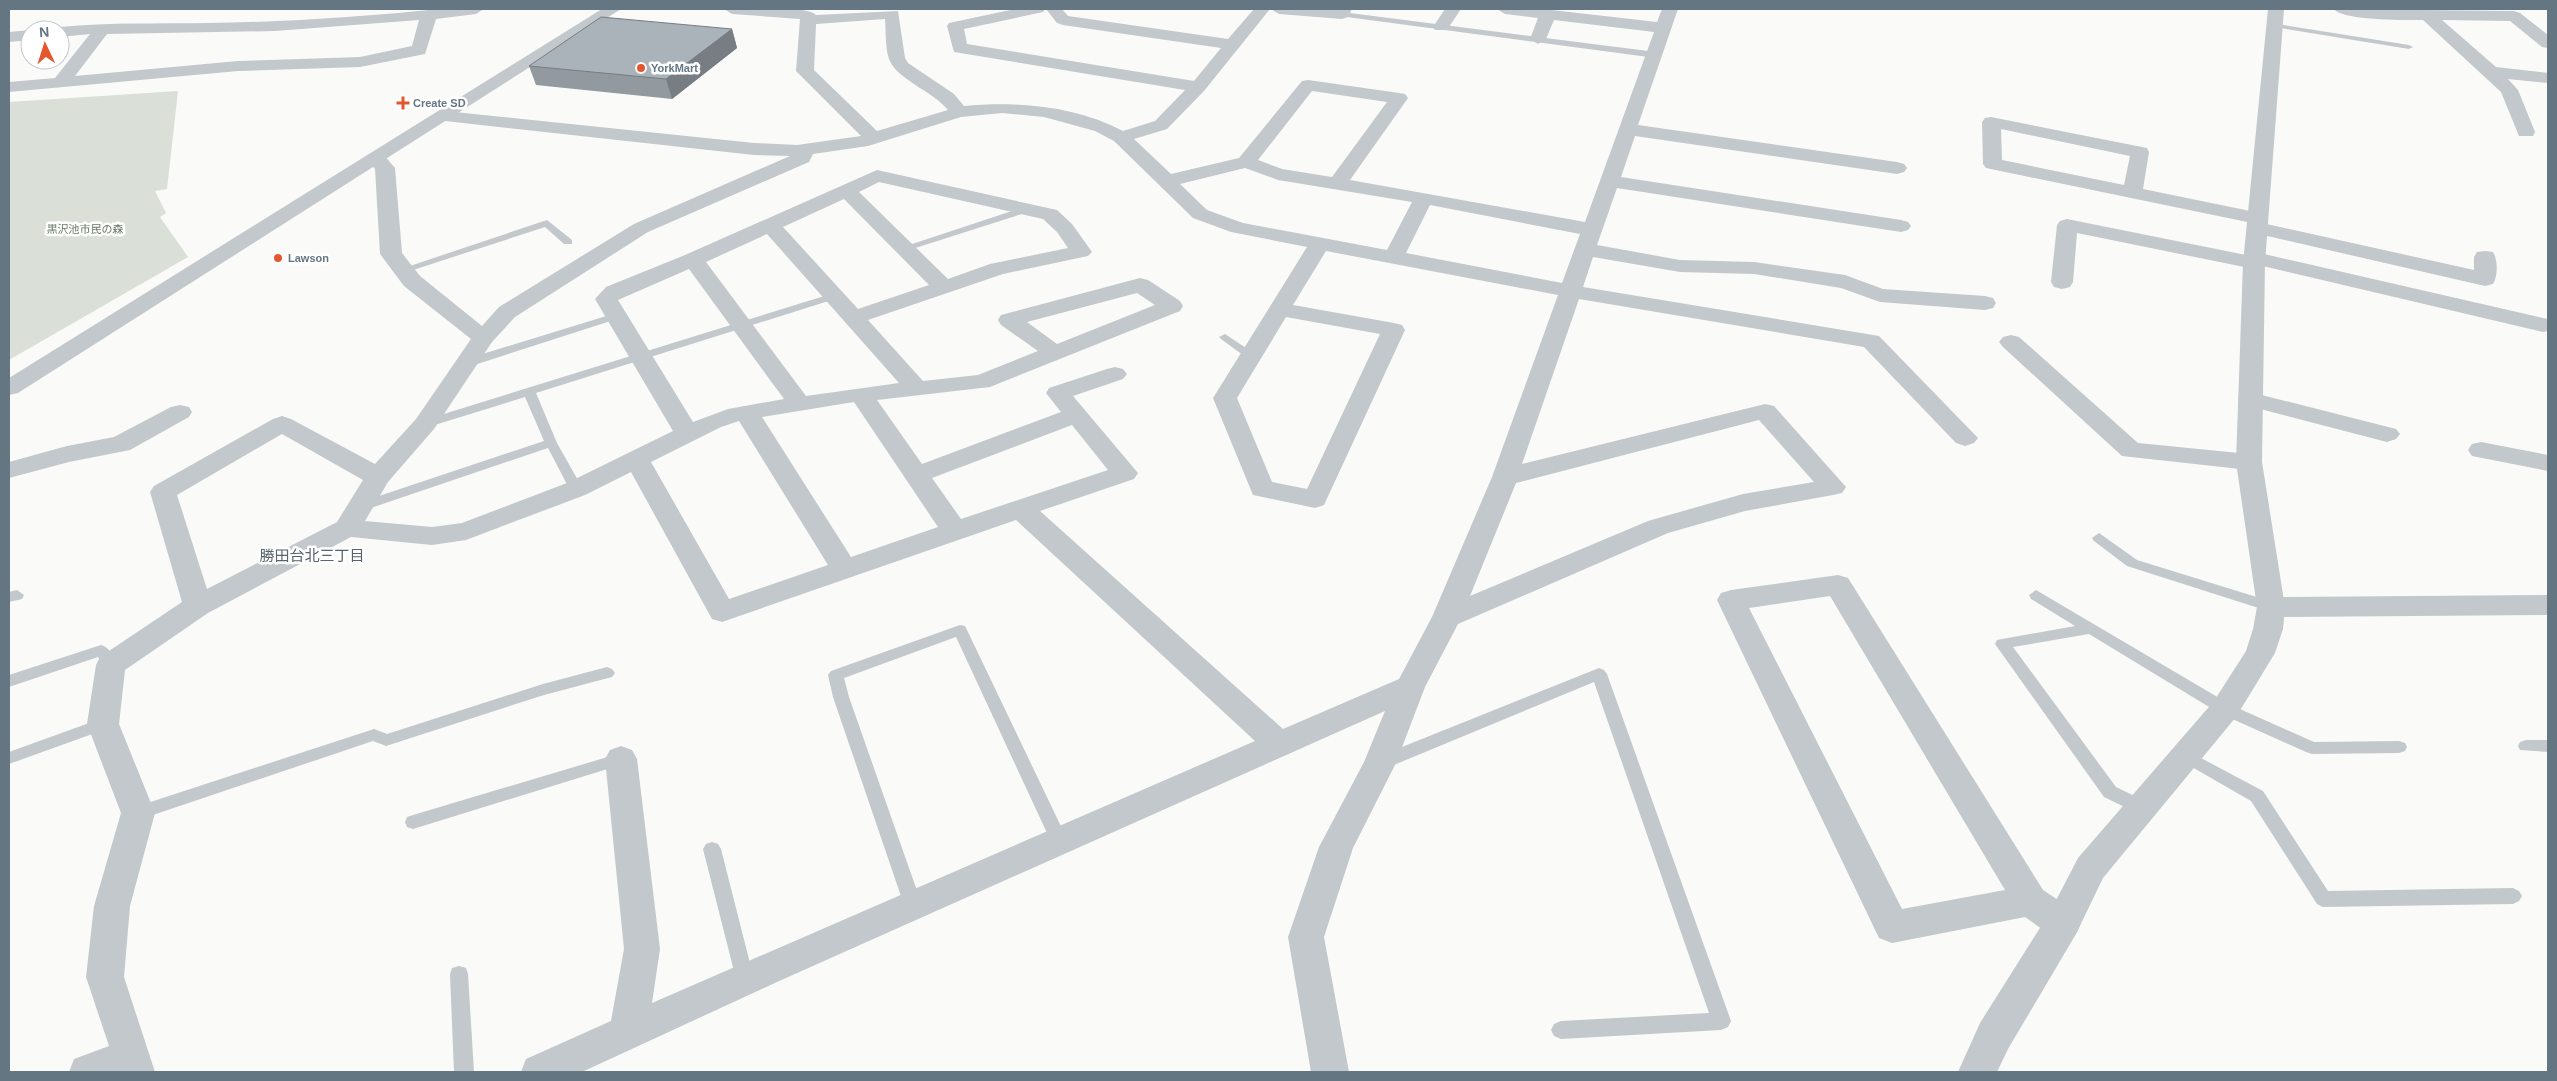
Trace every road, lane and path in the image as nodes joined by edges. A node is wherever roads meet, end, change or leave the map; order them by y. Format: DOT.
graph roads {
  1 [pos="476,9"];
  2 [pos="614,9"];
  3 [pos="732,9"];
  4 [pos="1037,9"];
  5 [pos="1054,9"];
  6 [pos="1262,9"];
  7 [pos="1279,9"];
  8 [pos="1453,9"];
  9 [pos="1505,9"];
  10 [pos="2342,9"];
  11 [pos="1343,11"];
  12 [pos="1548,14"];
  13 [pos="429,15"];
  14 [pos="2427,15"];
  15 [pos="2275,17"];
  16 [pos="1668,18"];
  17 [pos="808,20"];
  18 [pos="2548,24"];
  19 [pos="2525,25"];
  20 [pos="104,27"];
  21 [pos="1441,27"];
  22 [pos="70,31"];
  23 [pos="1538,39"];
  24 [pos="2548,43"];
  25 [pos="1233,45"];
  26 [pos="2409,46"];
  27 [pos="1656,54"];
  28 [pos="2491,72"];
  29 [pos="2548,78"];
  30 [pos="61,82"];
  31 [pos="9,87"];
  32 [pos="1198,87"];
  33 [pos="959,112"];
  34 [pos="445,116"];
  35 [pos="1628,130"];
  36 [pos="2526,132"];
  37 [pos="1121,137"];
  38 [pos="874,138"];
  39 [pos="806,150"];
  40 [pos="376,158"];
  41 [pos="1246,162"];
  42 [pos="1897,168"];
  43 [pos="1168,181"];
  44 [pos="1610,181"];
  45 [pos="1337,184"];
  46 [pos="846,190"];
  47 [pos="2133,192"];
  48 [pos="1424,198"];
  49 [pos="1027,209"];
  50 [pos="2258,223"];
  51 [pos="770,225"];
  52 [pos="1901,226"];
  53 [pos="1588,240"];
  54 [pos="568,242"];
  55 [pos="1319,245"];
  56 [pos="906,248"];
  57 [pos="2485,257"];
  58 [pos="1393,258"];
  59 [pos="693,260"];
  60 [pos="2255,260"];
  61 [pos="403,270"];
  62 [pos="2062,282"];
  63 [pos="944,287"];
  64 [pos="1570,291"];
  65 [pos="834,296"];
  66 [pos="1985,303"];
  67 [pos="1278,310"];
  68 [pos="616,316"];
  69 [pos="853,318"];
  70 [pos="742,326"];
  71 [pos="2546,329"];
  72 [pos="483,338"];
  73 [pos="1225,338"];
  74 [pos="2011,342"];
  75 [pos="1055,353"];
  76 [pos="1251,356"];
  77 [pos="642,358"];
  78 [pos="467,363"];
  79 [pos="1115,374"];
  80 [pos="9,388"];
  81 [pos="917,389"];
  82 [pos="529,392"];
  83 [pos="861,394"];
  84 [pos="2250,399"];
  85 [pos="799,403"];
  86 [pos="180,412"];
  87 [pos="746,412"];
  88 [pos="1076,415"];
  89 [pos="425,424"];
  90 [pos="2387,434"];
  91 [pos="688,435"];
  92 [pos="1965,438"];
  93 [pos="551,443"];
  94 [pos="2481,450"];
  95 [pos="638,460"];
  96 [pos="2249,462"];
  97 [pos="2548,464"];
  98 [pos="9,470"];
  99 [pos="916,475"];
  100 [pos="378,477"];
  101 [pos="1505,477"];
  102 [pos="576,489"];
  103 [pos="1021,509"];
  104 [pos="354,517"];
  105 [pos="955,531"];
  106 [pos="2099,538"];
  107 [pos="845,570"];
  108 [pos="2036,595"];
  109 [pos="198,606"];
  110 [pos="2548,606"];
  111 [pos="2271,607"];
  112 [pos="1447,617"];
  113 [pos="2091,628"];
  114 [pos="112,665"];
  115 [pos="607,673"];
  116 [pos="9,681"];
  117 [pos="1410,687"];
  118 [pos="2224,709"];
  119 [pos="103,724"];
  120 [pos="1279,744"];
  121 [pos="2526,746"];
  122 [pos="2548,746"];
  123 [pos="2399,747"];
  124 [pos="2184,755"];
  125 [pos="9,758"];
  126 [pos="621,759"];
  127 [pos="1380,763"];
  128 [pos="2141,807"];
  129 [pos="138,813"];
  130 [pos="413,822"];
  131 [pos="1059,841"];
  132 [pos="712,849"];
  133 [pos="2513,896"];
  134 [pos="2030,901"];
  135 [pos="913,905"];
  136 [pos="2063,923"];
  137 [pos="459,974"];
  138 [pos="745,979"];
  139 [pos="1561,1030"];
  140 [pos="628,1033"];
  141 [pos="134,1064"];
  142 [pos="88,1072"];
  143 [pos="464,1072"];
  144 [pos="540,1072"];
  145 [pos="1330,1072"];
  146 [pos="1977,1072"];
  1 -- 13 [label="street"];
  2 -- 34 [label="street"];
  3 -- 17 [label="street"];
  4 -- 32 [label="street"];
  5 -- 25 [label="street"];
  6 -- 25 [label="street"];
  7 -- 11 [label="street"];
  8 -- 21 [label="street"];
  9 -- 12 [label="street"];
  10 -- 14 [label="street"];
  11 -- 21 [label="lane"];
  12 -- 16 [label="street"];
  12 -- 23 [label="street"];
  13 -- 20 [label="street"];
  13 -- 30 [label="street"];
  14 -- 19 [label="street"];
  14 -- 28 [label="street"];
  15 -- 26 [label="lane"];
  15 -- 50 [label="street"];
  16 -- 27 [label="street"];
  17 -- 33 [label="street"];
  17 -- 38 [label="street"];
  18 -- 19 [label="street"];
  19 -- 24 [label="street"];
  20 -- 22 [label="street"];
  20 -- 30 [label="street"];
  21 -- 23 [label="lane"];
  23 -- 27 [label="lane"];
  25 -- 32 [label="street"];
  27 -- 35 [label="street"];
  28 -- 29 [label="street"];
  28 -- 36 [label="street"];
  30 -- 31 [label="street"];
  32 -- 37 [label="street"];
  33 -- 37 [label="street"];
  33 -- 38 [label="street"];
  34 -- 39 [label="street"];
  34 -- 40 [label="street"];
  35 -- 42 [label="street"];
  35 -- 44 [label="street"];
  37 -- 43 [label="street"];
  38 -- 39 [label="street"];
  39 -- 72 [label="street"];
  40 -- 61 [label="street"];
  40 -- 80 [label="street"];
  41 -- 43 [label="street"];
  41 -- 45 [label="street"];
  41 -- 45 [label="street"];
  43 -- 55 [label="street"];
  44 -- 52 [label="street"];
  44 -- 53 [label="street"];
  45 -- 48 [label="street"];
  46 -- 49 [label="street"];
  46 -- 51 [label="street"];
  46 -- 56 [label="street"];
  47 -- 47 [label="street"];
  47 -- 50 [label="street"];
  48 -- 53 [label="street"];
  48 -- 58 [label="street"];
  49 -- 56 [label="lane"];
  49 -- 63 [label="street"];
  50 -- 57 [label="street"];
  50 -- 60 [label="street"];
  51 -- 59 [label="street"];
  51 -- 65 [label="street"];
  53 -- 64 [label="street"];
  53 -- 66 [label="street"];
  54 -- 61 [label="lane"];
  55 -- 58 [label="street"];
  55 -- 67 [label="street"];
  56 -- 63 [label="street"];
  58 -- 64 [label="street"];
  59 -- 68 [label="street"];
  59 -- 70 [label="street"];
  60 -- 62 [label="street"];
  60 -- 71 [label="street"];
  60 -- 84 [label="street"];
  61 -- 72 [label="street"];
  63 -- 69 [label="street"];
  64 -- 92 [label="street"];
  64 -- 101 [label="street"];
  65 -- 69 [label="street"];
  65 -- 70 [label="lane"];
  67 -- 76 [label="street"];
  67 -- 76 [label="street"];
  68 -- 77 [label="street"];
  68 -- 78 [label="lane"];
  69 -- 81 [label="street"];
  70 -- 77 [label="lane"];
  70 -- 85 [label="street"];
  72 -- 78 [label="street"];
  73 -- 76 [label="lane"];
  74 -- 96 [label="street"];
  75 -- 75 [label="street"];
  75 -- 81 [label="street"];
  77 -- 82 [label="lane"];
  77 -- 91 [label="street"];
  78 -- 89 [label="street"];
  79 -- 88 [label="street"];
  81 -- 83 [label="street"];
  82 -- 89 [label="lane"];
  82 -- 93 [label="lane"];
  83 -- 85 [label="street"];
  83 -- 99 [label="street"];
  84 -- 90 [label="street"];
  84 -- 96 [label="street"];
  85 -- 87 [label="street"];
  86 -- 98 [label="street"];
  87 -- 91 [label="street"];
  87 -- 107 [label="street"];
  88 -- 99 [label="street"];
  88 -- 103 [label="street"];
  89 -- 100 [label="street"];
  91 -- 95 [label="street"];
  93 -- 102 [label="lane"];
  93 -- 104 [label="lane"];
  94 -- 97 [label="street"];
  95 -- 102 [label="street"];
  95 -- 107 [label="street"];
  96 -- 111 [label="street"];
  99 -- 105 [label="street"];
  100 -- 104 [label="street"];
  100 -- 109 [label="street"];
  101 -- 112 [label="street"];
  101 -- 112 [label="street"];
  102 -- 104 [label="street"];
  103 -- 105 [label="street"];
  103 -- 120 [label="street"];
  104 -- 109 [label="street"];
  105 -- 107 [label="street"];
  106 -- 111 [label="lane"];
  108 -- 113 [label="lane"];
  109 -- 114 [label="street"];
  110 -- 111 [label="street"];
  111 -- 118 [label="street"];
  112 -- 117 [label="street"];
  113 -- 118 [label="lane"];
  113 -- 128 [label="lane"];
  114 -- 116 [label="lane"];
  114 -- 119 [label="street"];
  115 -- 129 [label="lane"];
  117 -- 120 [label="street"];
  117 -- 127 [label="street"];
  118 -- 123 [label="lane"];
  118 -- 124 [label="street"];
  119 -- 125 [label="lane"];
  119 -- 129 [label="street"];
  120 -- 131 [label="street"];
  121 -- 122 [label="lane"];
  124 -- 128 [label="street"];
  124 -- 133 [label="lane"];
  126 -- 130 [label="lane"];
  126 -- 140 [label="street"];
  127 -- 139 [label="lane"];
  127 -- 145 [label="street"];
  128 -- 136 [label="street"];
  129 -- 141 [label="street"];
  131 -- 135 [label="street"];
  131 -- 135 [label="lane"];
  132 -- 138 [label="lane"];
  134 -- 134 [label="street"];
  134 -- 136 [label="street"];
  135 -- 138 [label="street"];
  136 -- 146 [label="street"];
  137 -- 143 [label="lane"];
  138 -- 140 [label="street"];
  140 -- 144 [label="street"];
  141 -- 142 [label="street"];
}
